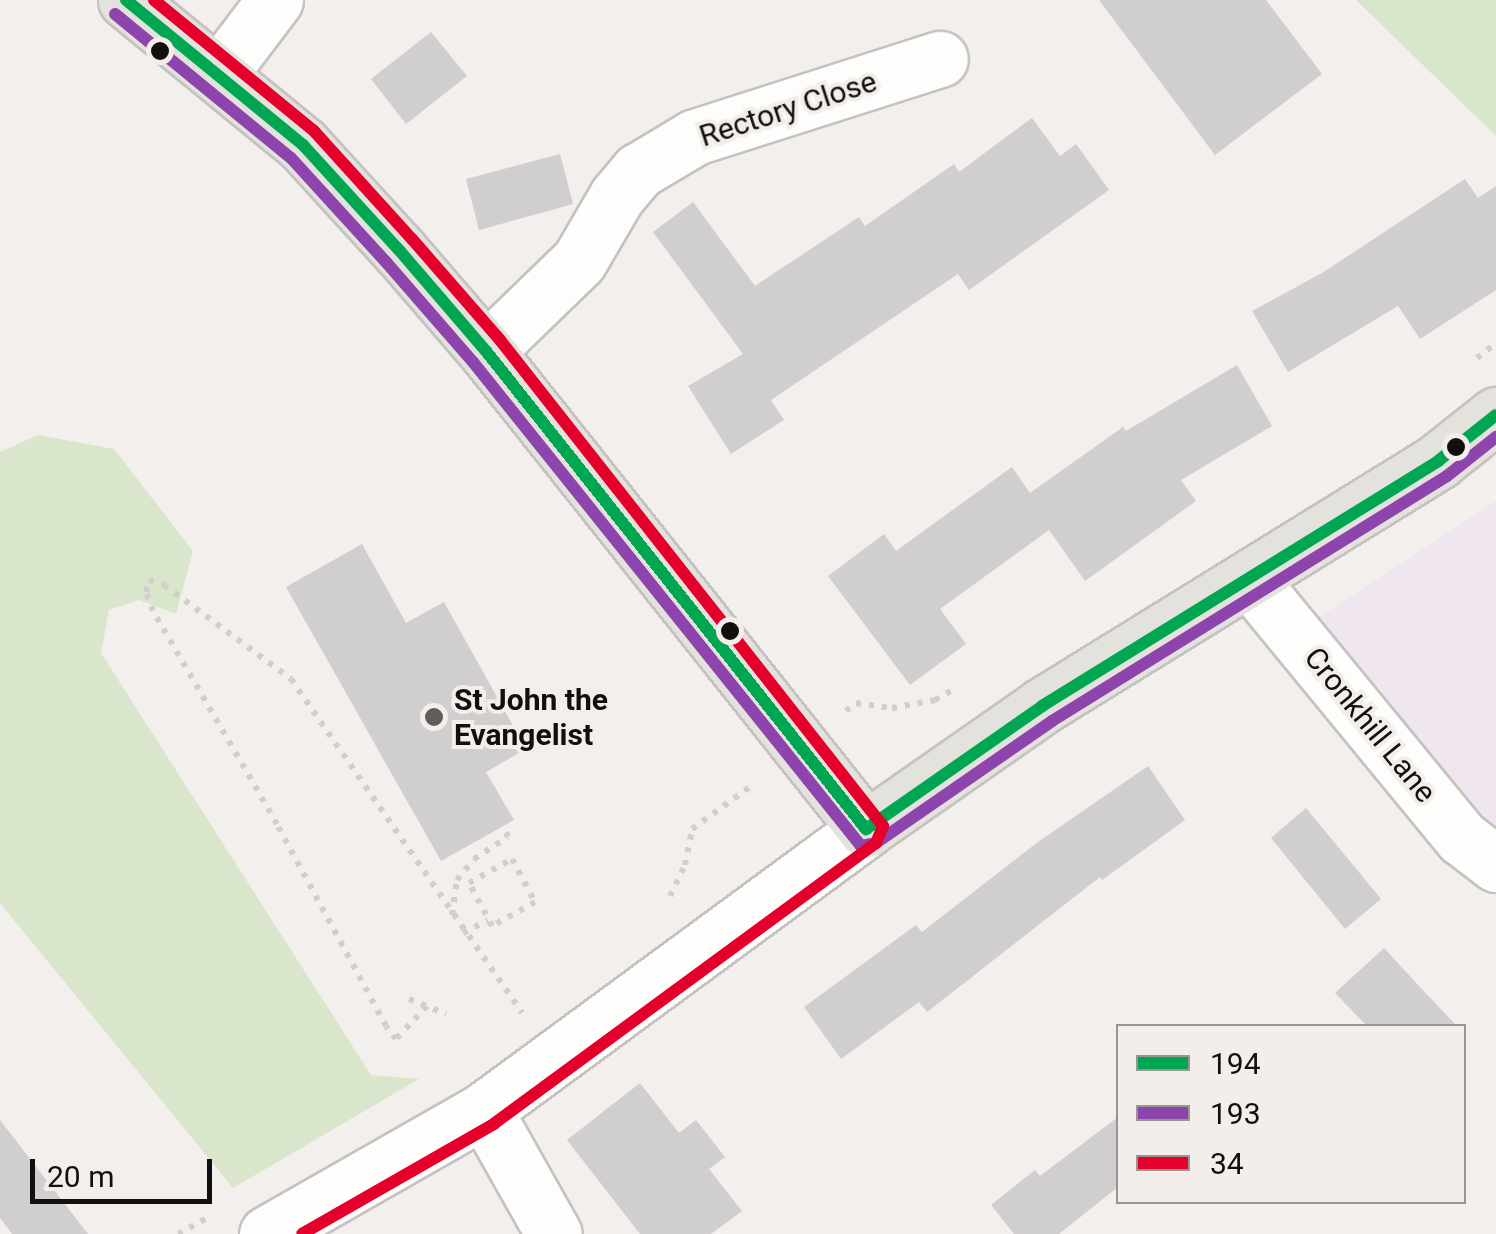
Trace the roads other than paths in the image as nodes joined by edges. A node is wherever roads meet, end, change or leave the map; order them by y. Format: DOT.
graph roads {
  1 [pos="126,0"];
  2 [pos="275,0"];
  3 [pos="940,59"];
  4 [pos="219,74"];
  5 [pos="486,351"];
  6 [pos="1496,416"];
  7 [pos="1250,579"];
  8 [pos="866,829"];
  9 [pos="1496,864"];
  10 [pos="484,1110"];
  11 [pos="267,1234"];
  12 [pos="554,1234"];
  1 -- 4 [label="main road"];
  2 -- 4 [label="street"];
  3 -- 5 [label="street, Rectory Close"];
  4 -- 5 [label="main road"];
  5 -- 8 [label="main road"];
  6 -- 7 [label="main road"];
  7 -- 8 [label="main road"];
  7 -- 9 [label="street, Cronkhill Lane"];
  8 -- 10 [label="street"];
  10 -- 11 [label="street"];
  10 -- 12 [label="street"];
}
